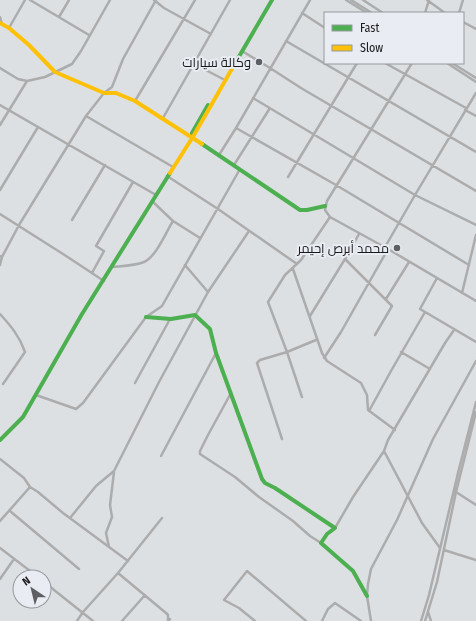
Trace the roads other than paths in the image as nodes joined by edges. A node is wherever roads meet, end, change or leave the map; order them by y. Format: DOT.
graph roads {
  1 [pos="25,0"];
  2 [pos="30,0"];
  3 [pos="69,0"];
  4 [pos="110,0"];
  5 [pos="155,0"];
  6 [pos="195,0"];
  7 [pos="230,0"];
  8 [pos="271,0"];
  9 [pos="310,0"];
  10 [pos="346,0"];
  11 [pos="353,0"];
  12 [pos="363,0"];
  13 [pos="428,0"];
  14 [pos="462,0"];
  15 [pos="365,12"];
  16 [pos="371,12"];
  17 [pos="381,12"];
  18 [pos="425,12"];
  19 [pos="443,12"];
  20 [pos="459,12"];
  21 [pos="302,13"];
  22 [pos="0,17"];
  23 [pos="59,17"];
  24 [pos="184,19"];
  25 [pos="464,23"];
  26 [pos="1,24"];
  27 [pos="324,27"];
  28 [pos="9,28"];
  29 [pos="476,29"];
  30 [pos="211,34"];
  31 [pos="89,35"];
  32 [pos="286,41"];
  33 [pos="242,51"];
  34 [pos="194,64"];
  35 [pos="356,64"];
  36 [pos="387,64"];
  37 [pos="411,64"];
  38 [pos="449,64"];
  39 [pos="454,64"];
  40 [pos="0,68"];
  41 [pos="270,68"];
  42 [pos="55,72"];
  43 [pos="404,74"];
  44 [pos="347,78"];
  45 [pos="476,78"];
  46 [pos="223,79"];
  47 [pos="27,81"];
  48 [pos="476,82"];
  49 [pos="104,93"];
  50 [pos="476,93"];
  51 [pos="253,98"];
  52 [pos="135,101"];
  53 [pos="388,101"];
  54 [pos="0,105"];
  55 [pos="331,105"];
  56 [pos="270,108"];
  57 [pos="466,109"];
  58 [pos="9,110"];
  59 [pos="86,116"];
  60 [pos="476,116"];
  61 [pos="163,118"];
  62 [pos="0,125"];
  63 [pos="38,127"];
  64 [pos="236,128"];
  65 [pos="371,129"];
  66 [pos="314,135"];
  67 [pos="252,136"];
  68 [pos="192,137"];
  69 [pos="449,137"];
  70 [pos="69,145"];
  71 [pos="476,152"];
  72 [pos="219,155"];
  73 [pos="353,158"];
  74 [pos="298,162"];
  75 [pos="105,165"];
  76 [pos="234,165"];
  77 [pos="433,165"];
  78 [pos="173,167"];
  79 [pos="240,169"];
  80 [pos="168,176"];
  81 [pos="288,177"];
  82 [pos="133,182"];
  83 [pos="336,185"];
  84 [pos="0,190"];
  85 [pos="476,191"];
  86 [pos="156,195"];
  87 [pos="415,195"];
  88 [pos="152,201"];
  89 [pos="325,206"];
  90 [pos="218,209"];
  91 [pos="0,214"];
  92 [pos="330,218"];
  93 [pos="72,220"];
  94 [pos="173,221"];
  95 [pos="398,223"];
  96 [pos="476,224"];
  97 [pos="19,225"];
  98 [pos="249,231"];
  99 [pos="359,234"];
  100 [pos="476,235"];
  101 [pos="200,238"];
  102 [pos="385,248"];
  103 [pos="388,249"];
  104 [pos="1,257"];
  105 [pos="345,259"];
  106 [pos="408,262"];
  107 [pos="0,264"];
  108 [pos="297,264"];
  109 [pos="185,265"];
  110 [pos="469,265"];
  111 [pos="112,267"];
  112 [pos="293,269"];
  113 [pos="92,273"];
  114 [pos="437,278"];
  115 [pos="104,281"];
  116 [pos="369,282"];
  117 [pos="208,292"];
  118 [pos="462,293"];
  119 [pos="386,300"];
  120 [pos="476,301"];
  121 [pos="425,312"];
  122 [pos="0,314"];
  123 [pos="195,315"];
  124 [pos="309,316"];
  125 [pos="146,317"];
  126 [pos="171,319"];
  127 [pos="454,330"];
  128 [pos="375,335"];
  129 [pos="316,340"];
  130 [pos="476,342"];
  131 [pos="287,352"];
  132 [pos="401,352"];
  133 [pos="216,353"];
  134 [pos="324,358"];
  135 [pos="476,361"];
  136 [pos="430,369"];
  137 [pos="134,383"];
  138 [pos="3,384"];
  139 [pos="231,393"];
  140 [pos="36,395"];
  141 [pos="302,397"];
  142 [pos="476,402"];
  143 [pos="369,411"];
  144 [pos="476,412"];
  145 [pos="395,430"];
  146 [pos="282,439"];
  147 [pos="0,440"];
  148 [pos="384,451"];
  149 [pos="161,456"];
  150 [pos="0,459"];
  151 [pos="114,471"];
  152 [pos="30,487"];
  153 [pos="456,492"];
  154 [pos="407,496"];
  155 [pos="476,505"];
  156 [pos="10,511"];
  157 [pos="70,518"];
  158 [pos="162,518"];
  159 [pos="0,521"];
  160 [pos="335,528"];
  161 [pos="321,543"];
  162 [pos="109,547"];
  163 [pos="0,548"];
  164 [pos="440,548"];
  165 [pos="444,550"];
  166 [pos="14,559"];
  167 [pos="476,560"];
  168 [pos="128,561"];
  169 [pos="27,569"];
  170 [pos="79,569"];
  171 [pos="118,573"];
  172 [pos="0,579"];
  173 [pos="52,588"];
  174 [pos="144,595"];
  175 [pos="367,596"];
  176 [pos="83,612"];
  177 [pos="428,612"];
  178 [pos="77,621"];
  179 [pos="94,621"];
  180 [pos="122,621"];
  181 [pos="168,621"];
  182 [pos="255,621"];
  183 [pos="306,621"];
  184 [pos="322,621"];
  185 [pos="361,621"];
  186 [pos="371,621"];
  187 [pos="421,621"];
  188 [pos="425,621"];
  189 [pos="432,621"];
  1 -- 28 [label="street"];
  2 -- 23 [label="street"];
  3 -- 23 [label="street"];
  4 -- 31 [label="street"];
  5 -- 24 [label="street"];
  5 -- 49 [label="street"];
  6 -- 24 [label="street"];
  7 -- 30 [label="street"];
  8 -- 33 [label="street"];
  8 -- 46 [label="street"];
  9 -- 21 [label="street"];
  10 -- 15 [label="street"];
  11 -- 16 [label="street"];
  12 -- 17 [label="street"];
  13 -- 18 [label="street"];
  13 -- 19 [label="street"];
  14 -- 20 [label="street"];
  21 -- 27 [label="street"];
  21 -- 32 [label="street"];
  22 -- 26 [label="street"];
  23 -- 31 [label="street"];
  24 -- 30 [label="street"];
  24 -- 52 [label="street"];
  25 -- 29 [label="street"];
  26 -- 28 [label="street"];
  28 -- 42 [label="street"];
  30 -- 34 [label="street"];
  31 -- 42 [label="street"];
  32 -- 41 [label="street"];
  32 -- 44 [label="street"];
  33 -- 41 [label="street"];
  33 -- 68 [label="street"];
  34 -- 46 [label="street"];
  34 -- 61 [label="street"];
  35 -- 44 [label="street"];
  36 -- 43 [label="street"];
  37 -- 43 [label="street"];
  38 -- 48 [label="street"];
  39 -- 45 [label="street"];
  40 -- 47 [label="street"];
  41 -- 51 [label="street"];
  41 -- 55 [label="street"];
  42 -- 47 [label="street"];
  42 -- 49 [label="street"];
  43 -- 53 [label="street"];
  43 -- 57 [label="street"];
  44 -- 53 [label="street"];
  44 -- 55 [label="street"];
  46 -- 68 [label="street"];
  47 -- 58 [label="street"];
  49 -- 52 [label="street"];
  49 -- 59 [label="street"];
  50 -- 57 [label="street"];
  51 -- 56 [label="street"];
  51 -- 64 [label="street"];
  52 -- 61 [label="street"];
  53 -- 65 [label="street"];
  53 -- 69 [label="street"];
  54 -- 58 [label="street"];
  55 -- 65 [label="street"];
  55 -- 66 [label="street"];
  56 -- 66 [label="street"];
  56 -- 67 [label="street"];
  57 -- 60 [label="street"];
  57 -- 69 [label="street"];
  58 -- 62 [label="street"];
  58 -- 63 [label="street"];
  59 -- 70 [label="street"];
  59 -- 78 [label="street"];
  61 -- 68 [label="street"];
  63 -- 70 [label="street"];
  63 -- 84 [label="street"];
  64 -- 67 [label="street"];
  64 -- 72 [label="street"];
  65 -- 73 [label="street"];
  65 -- 77 [label="street"];
  66 -- 73 [label="street"];
  66 -- 74 [label="street"];
  67 -- 74 [label="street"];
  67 -- 76 [label="street"];
  68 -- 72 [label="street"];
  68 -- 78 [label="street"];
  69 -- 71 [label="street"];
  69 -- 77 [label="street"];
  70 -- 75 [label="street"];
  70 -- 97 [label="street"];
  72 -- 76 [label="street"];
  73 -- 83 [label="street"];
  73 -- 87 [label="street"];
  74 -- 81 [label="street"];
  74 -- 83 [label="street"];
  75 -- 82 [label="street"];
  75 -- 93 [label="street"];
  76 -- 79 [label="street"];
  77 -- 85 [label="street"];
  77 -- 87 [label="street"];
  78 -- 80 [label="street"];
  79 -- 89 [label="street"];
  79 -- 90 [label="street"];
  80 -- 86 [label="street"];
  80 -- 90 [label="street"];
  82 -- 86 [label="street"];
  82 -- 113 [label="street"];
  83 -- 89 [label="street"];
  83 -- 95 [label="street"];
  86 -- 88 [label="street"];
  87 -- 95 [label="street"];
  87 -- 96 [label="street"];
  88 -- 94 [label="street"];
  88 -- 111 [label="street"];
  89 -- 92 [label="street"];
  90 -- 98 [label="street"];
  90 -- 101 [label="street"];
  91 -- 97 [label="street"];
  92 -- 99 [label="street"];
  92 -- 108 [label="street"];
  94 -- 101 [label="street"];
  94 -- 111 [label="street"];
  95 -- 102 [label="street"];
  95 -- 110 [label="street"];
  97 -- 104 [label="street"];
  97 -- 113 [label="street"];
  98 -- 108 [label="street"];
  98 -- 117 [label="street"];
  99 -- 102 [label="street"];
  99 -- 105 [label="street"];
  100 -- 110 [label="street"];
  101 -- 109 [label="street"];
  102 -- 103 [label="street"];
  103 -- 106 [label="street"];
  103 -- 116 [label="street"];
  104 -- 107 [label="street"];
  105 -- 116 [label="street"];
  105 -- 124 [label="street"];
  106 -- 114 [label="street"];
  106 -- 119 [label="street"];
  108 -- 112 [label="street"];
  109 -- 117 [label="street"];
  109 -- 125 [label="street"];
  110 -- 118 [label="street"];
  111 -- 115 [label="street"];
  112 -- 124 [label="street"];
  112 -- 131 [label="street"];
  113 -- 115 [label="street"];
  114 -- 118 [label="street"];
  114 -- 121 [label="street"];
  115 -- 140 [label="street"];
  116 -- 119 [label="street"];
  116 -- 134 [label="street"];
  117 -- 123 [label="street"];
  118 -- 120 [label="street"];
  119 -- 128 [label="street"];
  121 -- 127 [label="street"];
  121 -- 132 [label="street"];
  122 -- 138 [label="street"];
  123 -- 126 [label="street"];
  123 -- 133 [label="street"];
  123 -- 151 [label="street"];
  124 -- 129 [label="street"];
  125 -- 126 [label="street"];
  125 -- 140 [label="street"];
  126 -- 137 [label="street"];
  127 -- 130 [label="street"];
  127 -- 136 [label="street"];
  129 -- 131 [label="street"];
  129 -- 134 [label="street"];
  131 -- 141 [label="street"];
  131 -- 146 [label="street"];
  132 -- 136 [label="street"];
  132 -- 143 [label="street"];
  133 -- 139 [label="street"];
  133 -- 149 [label="street"];
  134 -- 143 [label="street"];
  135 -- 154 [label="street"];
  136 -- 145 [label="street"];
  139 -- 160 [label="street"];
  139 -- 161 [label="street"];
  140 -- 147 [label="street"];
  142 -- 164 [label="street"];
  143 -- 145 [label="street"];
  144 -- 153 [label="street"];
  145 -- 148 [label="street"];
  148 -- 154 [label="street"];
  148 -- 160 [label="street"];
  150 -- 152 [label="street"];
  151 -- 157 [label="street"];
  151 -- 162 [label="street"];
  152 -- 156 [label="street"];
  152 -- 157 [label="street"];
  153 -- 155 [label="street"];
  153 -- 165 [label="street"];
  154 -- 164 [label="street"];
  154 -- 175 [label="street"];
  156 -- 159 [label="street"];
  156 -- 170 [label="street"];
  157 -- 162 [label="street"];
  158 -- 168 [label="street"];
  160 -- 161 [label="street"];
  161 -- 175 [label="street"];
  162 -- 168 [label="street"];
  163 -- 166 [label="street"];
  164 -- 187 [label="street"];
  165 -- 167 [label="street"];
  165 -- 177 [label="street"];
  166 -- 169 [label="street"];
  166 -- 172 [label="street"];
  168 -- 171 [label="street"];
  171 -- 174 [label="street"];
  171 -- 176 [label="street"];
  173 -- 176 [label="street"];
  174 -- 180 [label="street"];
  174 -- 181 [label="street"];
  175 -- 186 [label="street"];
  176 -- 178 [label="street"];
  176 -- 179 [label="street"];
  177 -- 188 [label="street"];
  177 -- 189 [label="street"];
  182 -- 183 [label="street"];
  184 -- 185 [label="street"];
}
